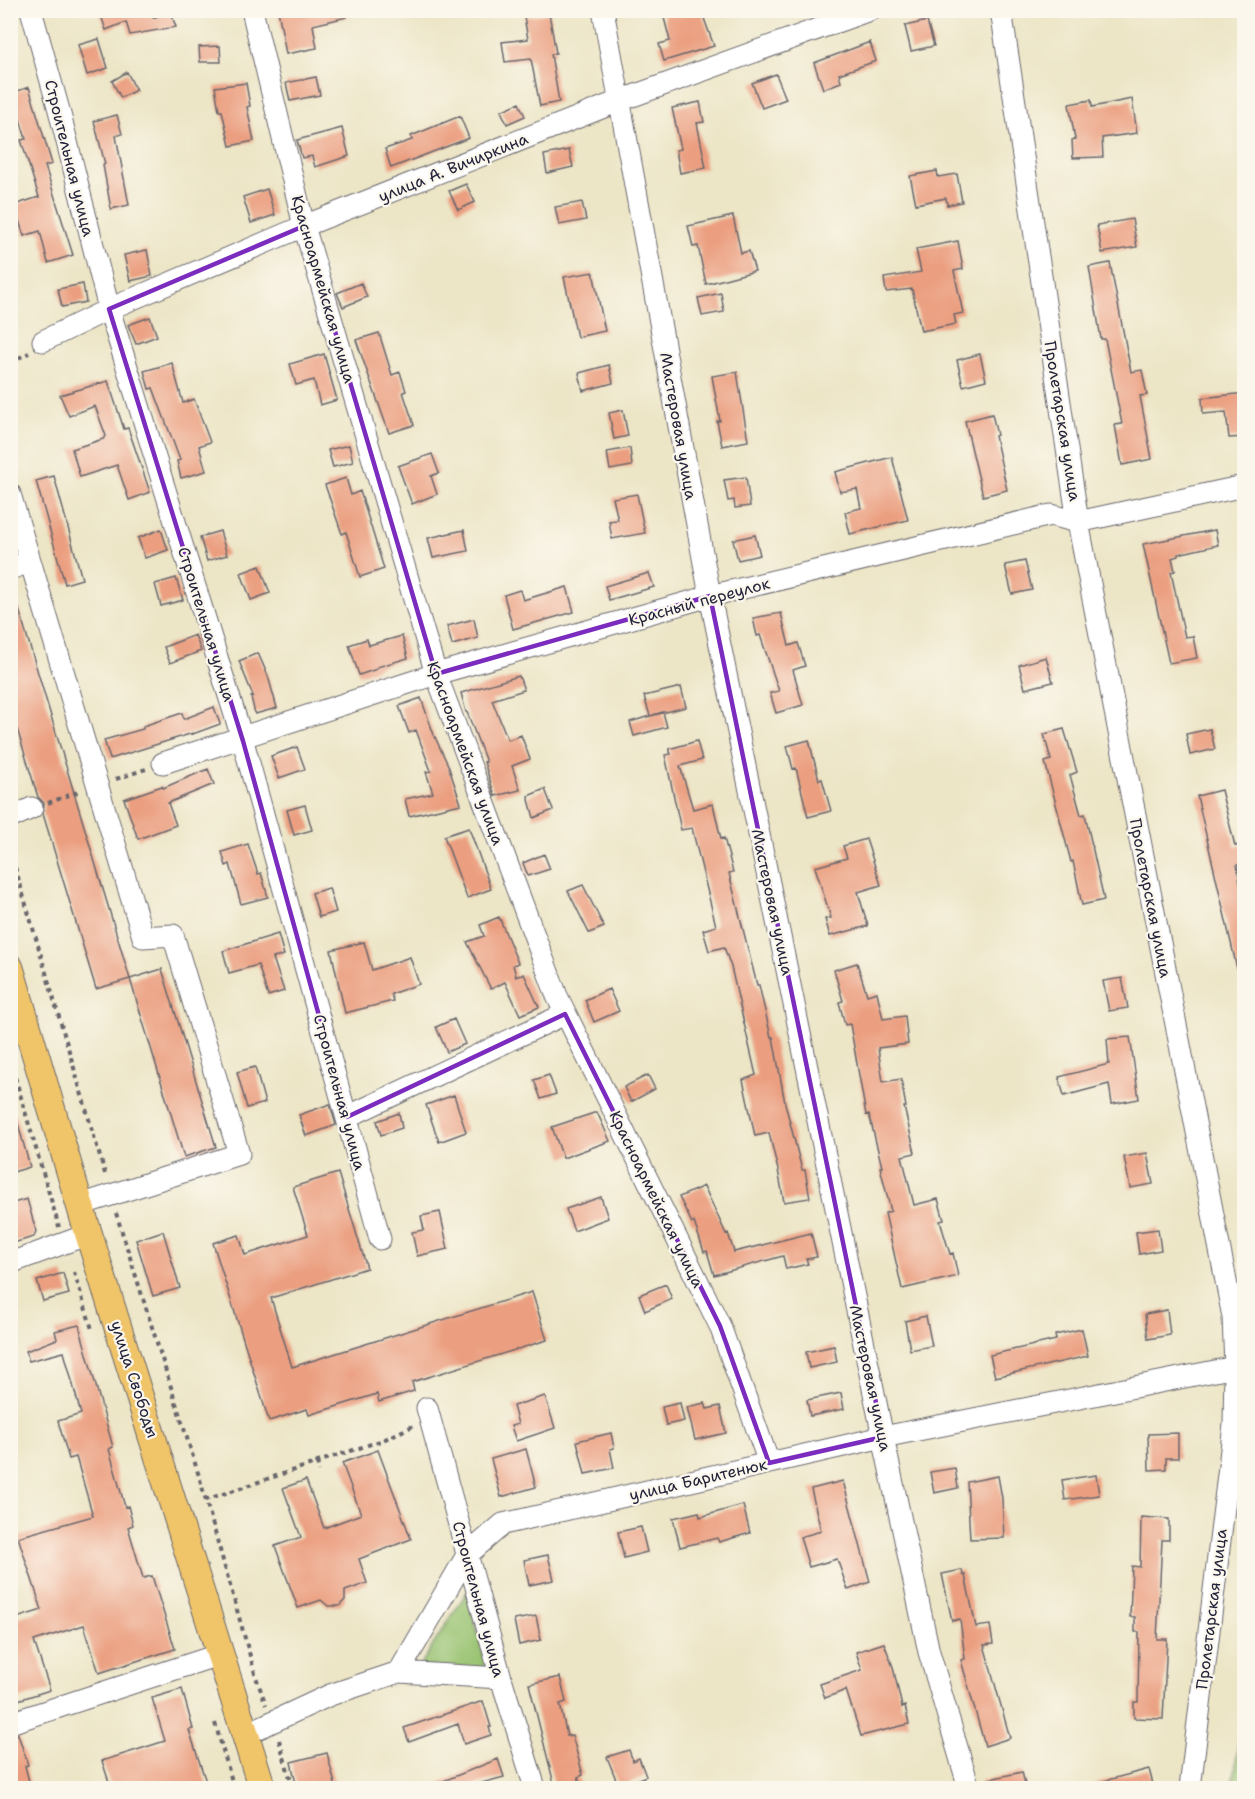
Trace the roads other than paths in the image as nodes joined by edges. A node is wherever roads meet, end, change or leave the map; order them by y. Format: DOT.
graph roads {
  1 [pos="31,10"];
  2 [pos="252,10"];
  3 [pos="603,10"];
  4 [pos="870,10"];
  5 [pos="1001,10"];
  6 [pos="620,102"];
  7 [pos="304,226"];
  8 [pos="108,309"];
  9 [pos="43,341"];
  10 [pos="1245,486"];
  11 [pos="10,494"];
  12 [pos="1078,522"];
  13 [pos="30,562"];
  14 [pos="10,569"];
  15 [pos="711,596"];
  16 [pos="436,674"];
  17 [pos="242,739"];
  18 [pos="164,764"];
  19 [pos="32,808"];
  20 [pos="10,818"];
  21 [pos="10,968"];
  22 [pos="565,1014"];
  23 [pos="347,1117"];
  24 [pos="80,1205"];
  25 [pos="89,1234"];
  26 [pos="380,1239"];
  27 [pos="10,1263"];
  28 [pos="1240,1363"];
  29 [pos="429,1413"];
  30 [pos="883,1437"];
  31 [pos="769,1463"];
  32 [pos="1236,1478"];
  33 [pos="467,1556"];
  34 [pos="221,1654"];
  35 [pos="399,1672"];
  36 [pos="501,1678"];
  37 [pos="10,1723"];
  38 [pos="246,1734"];
  39 [pos="262,1788"];
  40 [pos="535,1788"];
  41 [pos="969,1788"];
  42 [pos="1190,1788"];
  1 -- 8 [label="street, Строительная улица"];
  2 -- 7 [label="street, Красноармейская улица"];
  3 -- 6 [label="street, Мастеровая улица"];
  4 -- 6 [label="street, улица А. Вичиркина"];
  5 -- 12 [label="street, Пролетарская улица"];
  6 -- 7 [label="street, улица А. Вичиркина"];
  6 -- 15 [label="street, Мастеровая улица"];
  7 -- 8 [label="street, улица А. Вичиркина"];
  7 -- 16 [label="street, Красноармейская улица"];
  8 -- 9 [label="street, улица А. Вичиркина"];
  8 -- 17 [label="street, Строительная улица"];
  10 -- 12 [label="street, Красный переулок"];
  11 -- 13 [label="street"];
  12 -- 15 [label="street, Красный переулок"];
  12 -- 28 [label="street, Пролетарская улица"];
  13 -- 14 [label="street"];
  13 -- 24 [label="street"];
  15 -- 16 [label="street, Красный переулок"];
  15 -- 30 [label="street, Мастеровая улица"];
  16 -- 17 [label="street, Красный переулок"];
  16 -- 22 [label="street, Красноармейская улица"];
  17 -- 18 [label="street, Красный переулок"];
  17 -- 23 [label="street, Строительная улица"];
  19 -- 20 [label="street"];
  21 -- 24 [label="main road, улица Свободы"];
  22 -- 23 [label="street"];
  22 -- 31 [label="street, Красноармейская улица"];
  23 -- 26 [label="street, Строительная улица"];
  24 -- 25 [label="main road, улица Свободы"];
  25 -- 27 [label="street"];
  25 -- 34 [label="main road, улица Свободы"];
  28 -- 30 [label="street, улица Баритенюк"];
  28 -- 32 [label="street, Пролетарская улица"];
  29 -- 33 [label="street, Строительная улица"];
  30 -- 31 [label="street, улица Баритенюк"];
  30 -- 41 [label="street, Мастеровая улица"];
  31 -- 33 [label="street, улица Баритенюк"];
  32 -- 42 [label="street, Пролетарская улица"];
  33 -- 35 [label="street, улица Баритенюк"];
  33 -- 36 [label="street, Строительная улица"];
  34 -- 37 [label="street"];
  34 -- 38 [label="main road, улица Свободы"];
  35 -- 36 [label="street"];
  35 -- 38 [label="street"];
  36 -- 40 [label="street, Строительная улица"];
  38 -- 39 [label="main road, улица Свободы"];
}
